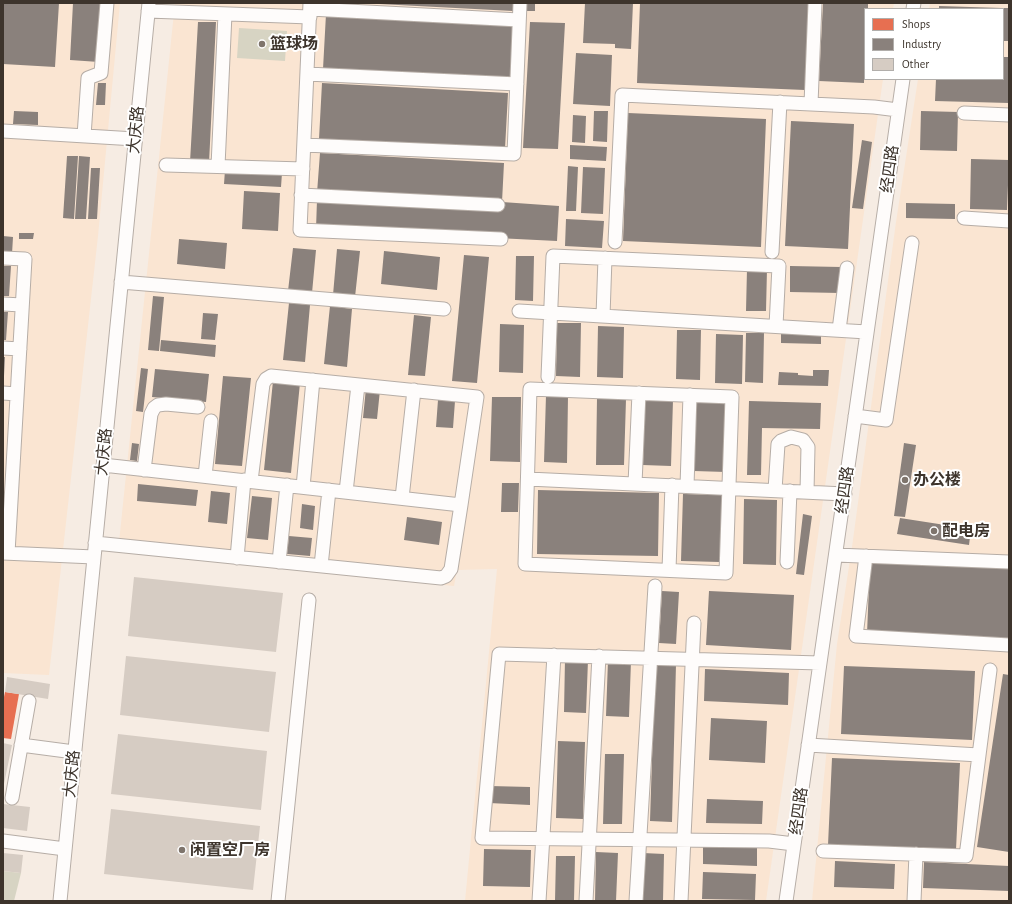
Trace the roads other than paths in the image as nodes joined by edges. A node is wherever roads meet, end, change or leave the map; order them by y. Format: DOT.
graph roads {
  1 [pos="107,3"];
  2 [pos="520,3"];
  3 [pos="814,3"];
  4 [pos="148,7"];
  5 [pos="194,8"];
  6 [pos="310,10"];
  7 [pos="225,14"];
  8 [pos="519,20"];
  9 [pos="307,74"];
  10 [pos="902,80"];
  11 [pos="517,84"];
  12 [pos="780,102"];
  13 [pos="811,104"];
  14 [pos="898,110"];
  15 [pos="964,113"];
  16 [pos="1009,115"];
  17 [pos="3,132"];
  18 [pos="84,136"];
  19 [pos="135,139"];
  20 [pos="304,145"];
  21 [pos="166,165"];
  22 [pos="218,166"];
  23 [pos="303,169"];
  24 [pos="301,196"];
  25 [pos="498,205"];
  26 [pos="964,218"];
  27 [pos="1009,221"];
  28 [pos="501,239"];
  29 [pos="615,242"];
  30 [pos="912,243"];
  31 [pos="772,252"];
  32 [pos="3,258"];
  33 [pos="605,258"];
  34 [pos="847,268"];
  35 [pos="121,282"];
  36 [pos="3,304"];
  37 [pos="22,305"];
  38 [pos="444,309"];
  39 [pos="519,311"];
  40 [pos="551,313"];
  41 [pos="603,316"];
  42 [pos="776,326"];
  43 [pos="839,330"];
  44 [pos="867,332"];
  45 [pos="3,348"];
  46 [pos="20,349"];
  47 [pos="548,377"];
  48 [pos="313,380"];
  49 [pos="358,385"];
  50 [pos="414,390"];
  51 [pos="3,393"];
  52 [pos="639,393"];
  53 [pos="17,394"];
  54 [pos="690,396"];
  55 [pos="198,407"];
  56 [pos="856,416"];
  57 [pos="211,421"];
  58 [pos="103,465"];
  59 [pos="8,470"];
  60 [pos="144,470"];
  61 [pos="205,476"];
  62 [pos="528,479"];
  63 [pos="248,481"];
  64 [pos="635,484"];
  65 [pos="288,485"];
  66 [pos="672,485"];
  67 [pos="687,486"];
  68 [pos="303,487"];
  69 [pos="729,488"];
  70 [pos="329,490"];
  71 [pos="775,490"];
  72 [pos="790,491"];
  73 [pos="346,492"];
  74 [pos="807,492"];
  75 [pos="845,494"];
  76 [pos="402,498"];
  77 [pos="461,505"];
  78 [pos="95,543"];
  79 [pos="5,553"];
  80 [pos="836,555"];
  81 [pos="866,556"];
  82 [pos="94,558"];
  83 [pos="237,558"];
  84 [pos="279,562"];
  85 [pos="787,562"];
  86 [pos="1009,562"];
  87 [pos="321,566"];
  88 [pos="669,570"];
  89 [pos="655,586"];
  90 [pos="309,600"];
  91 [pos="694,623"];
  92 [pos="1009,645"];
  93 [pos="554,655"];
  94 [pos="599,656"];
  95 [pos="650,658"];
  96 [pos="692,659"];
  97 [pos="820,663"];
  98 [pos="990,670"];
  99 [pos="29,701"];
  100 [pos="21,745"];
  101 [pos="808,745"];
  102 [pos="74,752"];
  103 [pos="979,755"];
  104 [pos="12,798"];
  105 [pos="543,839"];
  106 [pos="589,839"];
  107 [pos="639,840"];
  108 [pos="684,840"];
  109 [pos="3,841"];
  110 [pos="794,844"];
  111 [pos="65,849"];
  112 [pos="823,851"];
  113 [pos="916,854"];
  114 [pos="60,901"];
  115 [pos="278,901"];
  116 [pos="539,901"];
  117 [pos="586,901"];
  118 [pos="636,901"];
  119 [pos="681,901"];
  120 [pos="786,901"];
  121 [pos="914,901"];
  1 -- 18 [label="street"];
  2 -- 8 [label="street"];
  3 -- 13 [label="street"];
  4 -- 5 [label="street"];
  4 -- 19 [label="street, 大庆路"];
  5 -- 7 [label="street"];
  6 -- 7 [label="street"];
  6 -- 8 [label="street"];
  6 -- 9 [label="street"];
  7 -- 22 [label="street"];
  8 -- 11 [label="street"];
  9 -- 11 [label="street"];
  9 -- 20 [label="street"];
  10 -- 14 [label="street, 经四路"];
  11 -- 20 [label="street"];
  12 -- 13 [label="street"];
  12 -- 29 [label="street"];
  12 -- 31 [label="street"];
  13 -- 14 [label="street"];
  14 -- 44 [label="street, 经四路"];
  15 -- 16 [label="street"];
  17 -- 18 [label="street"];
  18 -- 19 [label="street"];
  19 -- 35 [label="street, 大庆路"];
  20 -- 23 [label="street"];
  21 -- 22 [label="street"];
  22 -- 23 [label="street"];
  23 -- 24 [label="street"];
  24 -- 25 [label="street"];
  24 -- 28 [label="street"];
  26 -- 27 [label="street"];
  30 -- 56 [label="street"];
  32 -- 37 [label="street"];
  33 -- 40 [label="street"];
  33 -- 41 [label="street"];
  33 -- 42 [label="street"];
  34 -- 43 [label="street"];
  35 -- 38 [label="street"];
  35 -- 58 [label="street, 大庆路"];
  36 -- 37 [label="street"];
  37 -- 46 [label="street"];
  39 -- 40 [label="street"];
  40 -- 41 [label="street"];
  40 -- 47 [label="street"];
  41 -- 42 [label="street"];
  42 -- 43 [label="street"];
  43 -- 44 [label="street"];
  44 -- 56 [label="street, 经四路"];
  45 -- 46 [label="street"];
  46 -- 53 [label="street"];
  48 -- 49 [label="street"];
  48 -- 63 [label="street"];
  48 -- 68 [label="street"];
  49 -- 50 [label="street"];
  49 -- 73 [label="street"];
  50 -- 76 [label="street"];
  50 -- 77 [label="street"];
  51 -- 53 [label="street"];
  52 -- 54 [label="street"];
  52 -- 62 [label="street"];
  52 -- 64 [label="street"];
  53 -- 59 [label="street"];
  54 -- 67 [label="street"];
  54 -- 69 [label="street"];
  55 -- 60 [label="street"];
  56 -- 75 [label="street, 经四路"];
  57 -- 61 [label="street"];
  58 -- 60 [label="street"];
  58 -- 78 [label="street, 大庆路"];
  59 -- 79 [label="street"];
  60 -- 61 [label="street"];
  61 -- 63 [label="street"];
  62 -- 64 [label="street"];
  62 -- 88 [label="street"];
  63 -- 65 [label="street"];
  63 -- 83 [label="street"];
  64 -- 66 [label="street"];
  65 -- 68 [label="street"];
  65 -- 84 [label="street"];
  66 -- 67 [label="street"];
  66 -- 88 [label="street"];
  67 -- 69 [label="street"];
  68 -- 70 [label="street"];
  69 -- 71 [label="street"];
  69 -- 88 [label="street"];
  70 -- 73 [label="street"];
  70 -- 87 [label="street"];
  71 -- 72 [label="street"];
  71 -- 74 [label="street"];
  72 -- 74 [label="street"];
  72 -- 85 [label="street"];
  73 -- 76 [label="street"];
  74 -- 75 [label="street"];
  75 -- 80 [label="street, 经四路"];
  76 -- 77 [label="street"];
  77 -- 87 [label="street"];
  78 -- 82 [label="street, 大庆路"];
  78 -- 83 [label="street"];
  79 -- 82 [label="street"];
  80 -- 81 [label="street"];
  80 -- 97 [label="street, 经四路"];
  81 -- 86 [label="street"];
  81 -- 92 [label="street"];
  82 -- 102 [label="street, 大庆路"];
  83 -- 84 [label="street"];
  84 -- 87 [label="street"];
  89 -- 95 [label="street"];
  90 -- 115 [label="street"];
  91 -- 96 [label="street"];
  93 -- 94 [label="street"];
  93 -- 105 [label="street"];
  93 -- 105 [label="street"];
  94 -- 95 [label="street"];
  94 -- 106 [label="street"];
  95 -- 96 [label="street"];
  95 -- 107 [label="street"];
  96 -- 97 [label="street"];
  96 -- 108 [label="street"];
  97 -- 101 [label="street, 经四路"];
  98 -- 103 [label="street"];
  99 -- 100 [label="street"];
  100 -- 102 [label="street"];
  100 -- 104 [label="street"];
  101 -- 103 [label="street"];
  101 -- 110 [label="street, 经四路"];
  102 -- 111 [label="street, 大庆路"];
  103 -- 113 [label="street"];
  105 -- 106 [label="street"];
  105 -- 116 [label="street"];
  106 -- 107 [label="street"];
  106 -- 117 [label="street"];
  107 -- 108 [label="street"];
  107 -- 118 [label="street"];
  108 -- 110 [label="street"];
  108 -- 119 [label="street"];
  109 -- 111 [label="street"];
  110 -- 120 [label="street, 经四路"];
  111 -- 114 [label="street, 大庆路"];
  112 -- 113 [label="street"];
  113 -- 121 [label="street"];
}
